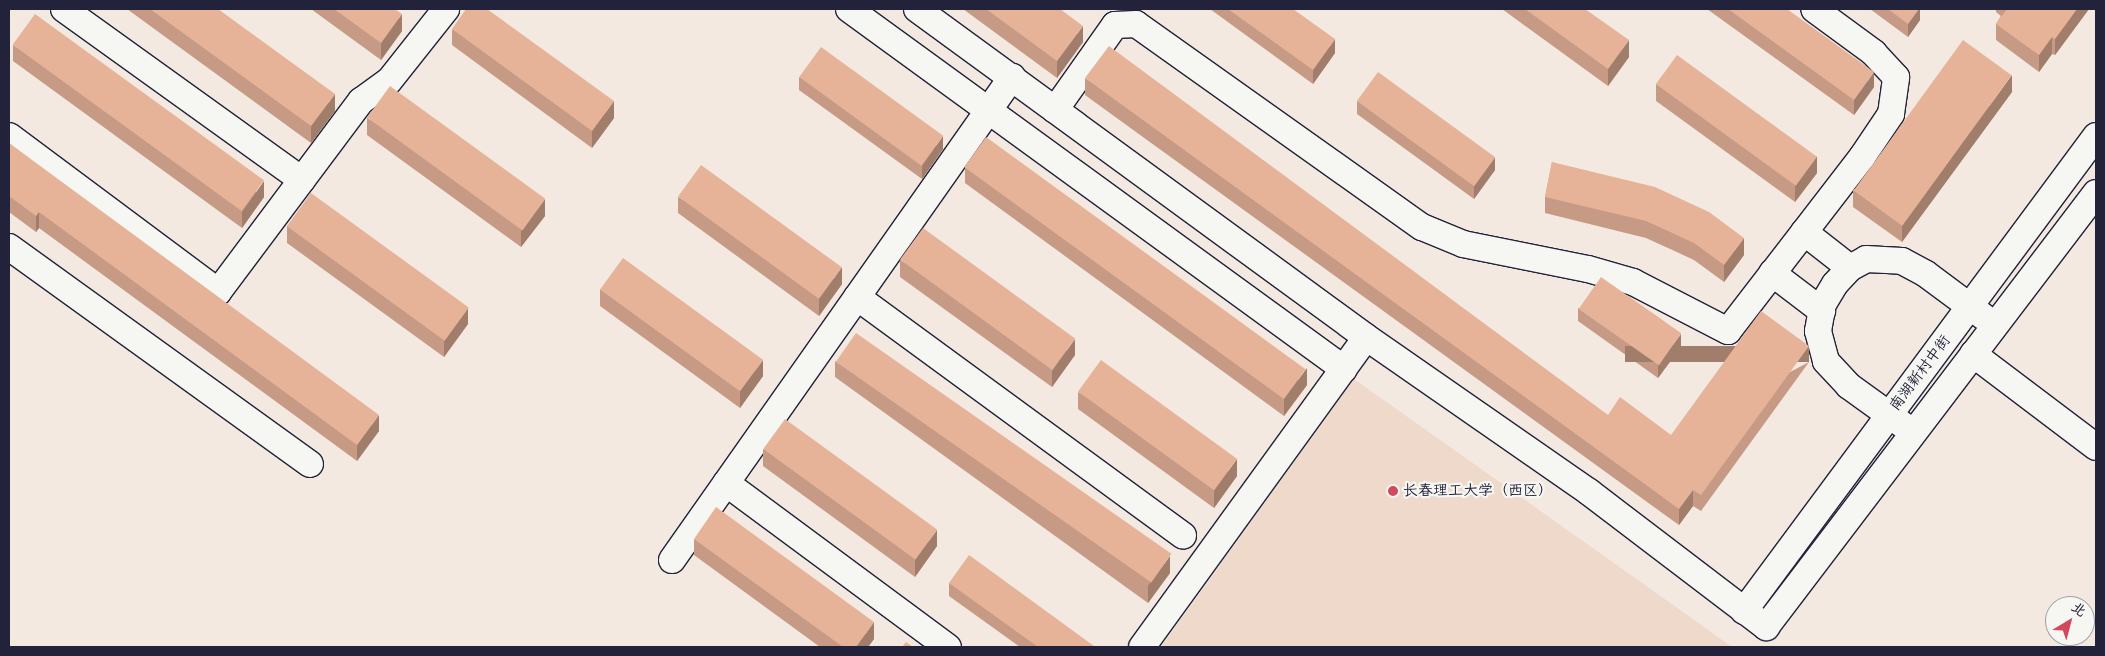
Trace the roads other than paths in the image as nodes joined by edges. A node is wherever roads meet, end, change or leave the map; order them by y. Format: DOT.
graph roads {
  1 [pos="64,9"];
  2 [pos="849,9"];
  3 [pos="917,9"];
  4 [pos="1814,9"];
  5 [pos="443,10"];
  6 [pos="1012,77"];
  7 [pos="989,110"];
  8 [pos="1055,110"];
  9 [pos="9,136"];
  10 [pos="2096,136"];
  11 [pos="302,180"];
  12 [pos="2096,193"];
  13 [pos="1804,232"];
  14 [pos="9,247"];
  15 [pos="1850,268"];
  16 [pos="1772,273"];
  17 [pos="857,297"];
  18 [pos="1970,307"];
  19 [pos="1822,311"];
  20 [pos="1995,325"];
  21 [pos="1366,337"];
  22 [pos="1972,354"];
  23 [pos="1344,369"];
  24 [pos="1888,415"];
  25 [pos="1913,432"];
  26 [pos="2096,447"];
  27 [pos="310,464"];
  28 [pos="726,483"];
  29 [pos="1183,536"];
  30 [pos="672,560"];
  31 [pos="1744,610"];
  32 [pos="948,647"];
  33 [pos="1142,647"];
  1 -- 11 [label="street"];
  2 -- 7 [label="street"];
  3 -- 6 [label="street"];
  4 -- 13 [label="street"];
  5 -- 11 [label="street"];
  6 -- 7 [label="street"];
  6 -- 8 [label="street"];
  7 -- 17 [label="street"];
  7 -- 23 [label="street"];
  8 -- 16 [label="street"];
  8 -- 21 [label="street"];
  9 -- 11 [label="street"];
  10 -- 18 [label="street, 南湖新村中街"];
  12 -- 20 [label="street, 南湖新村中街"];
  13 -- 15 [label="street"];
  13 -- 16 [label="street"];
  14 -- 27 [label="street"];
  15 -- 18 [label="street"];
  15 -- 19 [label="street"];
  16 -- 19 [label="street"];
  17 -- 28 [label="street"];
  17 -- 29 [label="street"];
  18 -- 20 [label="street"];
  18 -- 24 [label="street, 南湖新村中街"];
  19 -- 24 [label="street"];
  20 -- 22 [label="street, 南湖新村中街"];
  21 -- 23 [label="street"];
  21 -- 31 [label="street"];
  22 -- 25 [label="street, 南湖新村中街"];
  22 -- 26 [label="street"];
  23 -- 33 [label="street"];
  24 -- 25 [label="street"];
  24 -- 31 [label="street, 南湖新村中街"];
  25 -- 31 [label="street, 南湖新村中街"];
  28 -- 30 [label="street"];
  28 -- 32 [label="street"];
}
